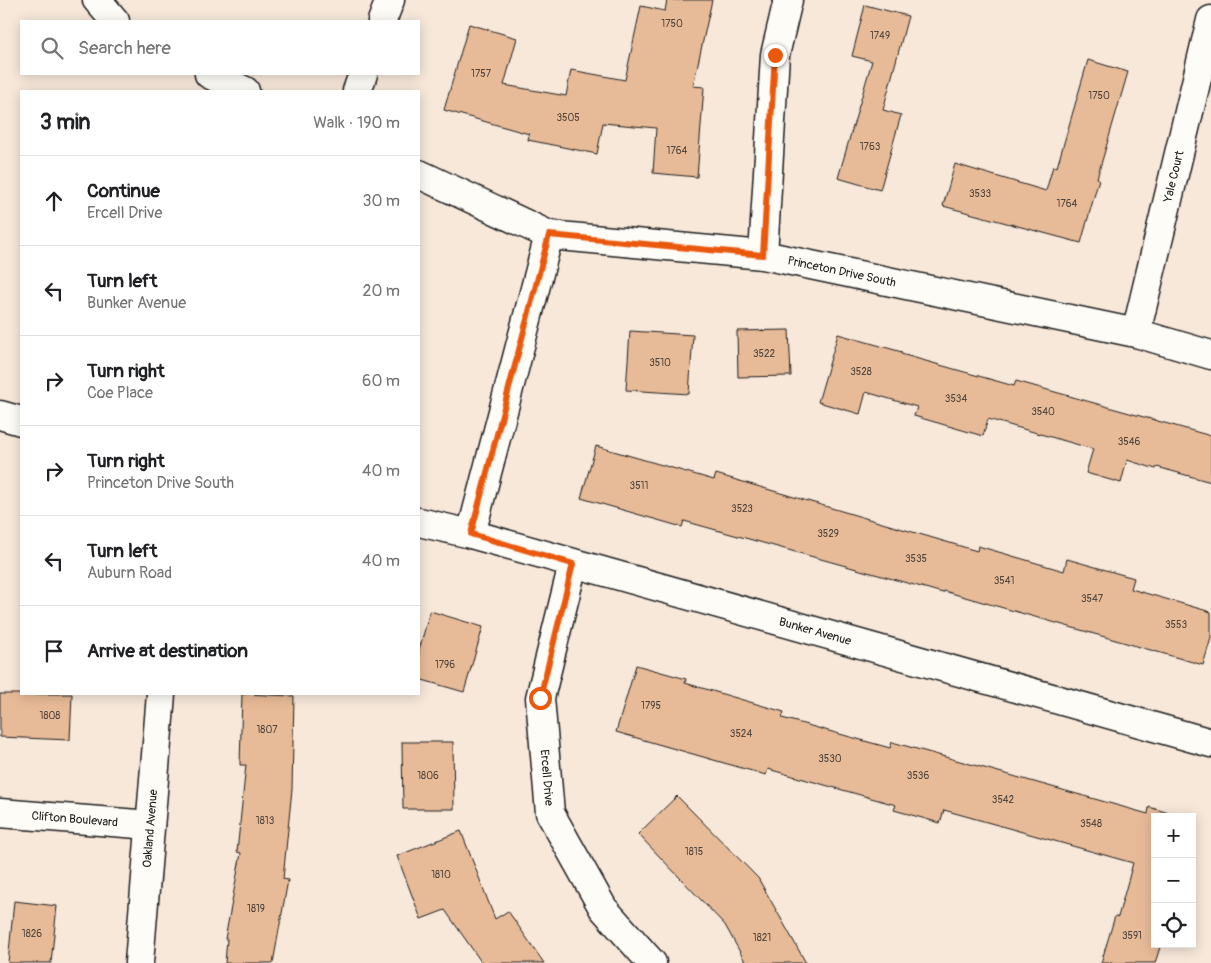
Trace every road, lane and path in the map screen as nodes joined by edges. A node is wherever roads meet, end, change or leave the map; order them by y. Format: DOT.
graph roads {
  1 [pos="97,0"];
  2 [pos="390,0"];
  3 [pos="788,0"];
  4 [pos="114,20"];
  5 [pos="382,20"];
  6 [pos="1211,20"];
  7 [pos="211,75"];
  8 [pos="364,75"];
  9 [pos="243,90"];
  10 [pos="357,90"];
  11 [pos="420,174"];
  12 [pos="549,235"];
  13 [pos="763,255"];
  14 [pos="1136,333"];
  15 [pos="1211,355"];
  16 [pos="0,415"];
  17 [pos="20,421"];
  18 [pos="420,522"];
  19 [pos="471,534"];
  20 [pos="573,564"];
  21 [pos="161,695"];
  22 [pos="1211,742"];
  23 [pos="0,813"];
  24 [pos="150,825"];
  25 [pos="139,963"];
  26 [pos="652,963"];
  1 -- 4 [label="street"];
  2 -- 5 [label="street"];
  3 -- 13 [label="street"];
  6 -- 14 [label="street, Yale Court"];
  7 -- 9 [label="street"];
  8 -- 10 [label="street"];
  11 -- 12 [label="street, Princeton Drive South"];
  12 -- 13 [label="street, Princeton Drive South"];
  12 -- 19 [label="street"];
  13 -- 14 [label="street, Princeton Drive South"];
  14 -- 15 [label="street, Princeton Drive South"];
  16 -- 17 [label="street"];
  18 -- 19 [label="street, Bunker Avenue"];
  19 -- 20 [label="street, Bunker Avenue"];
  20 -- 22 [label="street, Bunker Avenue"];
  20 -- 26 [label="street, Ercell Drive"];
  21 -- 24 [label="street, Oakland Avenue"];
  23 -- 24 [label="street, Clifton Boulevard"];
  24 -- 25 [label="street, Oakland Avenue"];
}
